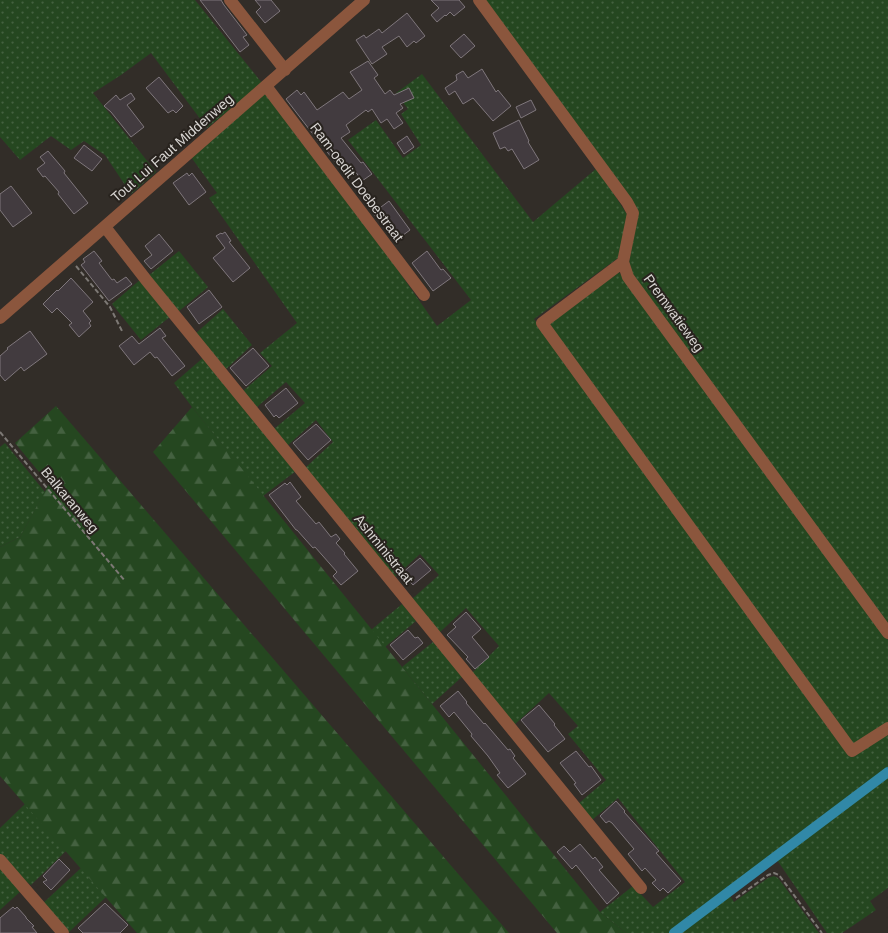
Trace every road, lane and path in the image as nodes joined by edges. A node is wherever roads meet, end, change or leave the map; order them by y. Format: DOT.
graph roads {
  1 [pos="230,0"];
  2 [pos="364,0"];
  3 [pos="479,0"];
  4 [pos="285,70"];
  5 [pos="266,86"];
  6 [pos="105,227"];
  7 [pos="70,258"];
  8 [pos="624,262"];
  9 [pos="424,295"];
  10 [pos="0,318"];
  11 [pos="122,332"];
  12 [pos="0,432"];
  13 [pos="125,581"];
  14 [pos="888,633"];
  15 [pos="888,728"];
  16 [pos="0,860"];
  17 [pos="641,888"];
  18 [pos="736,898"];
  19 [pos="63,933"];
  20 [pos="822,933"];
  1 -- 4 [label="street"];
  2 -- 4 [label="street, Tout Lui Faut Middenweg"];
  3 -- 8 [label="street"];
  4 -- 5 [label="street, Tout Lui Faut Middenweg"];
  5 -- 6 [label="street, Tout Lui Faut Middenweg"];
  5 -- 9 [label="street, Ram-oedit Doebestraat"];
  6 -- 7 [label="street, Tout Lui Faut Middenweg"];
  6 -- 17 [label="street, Ashministraat"];
  7 -- 10 [label="street, Tout Lui Faut Middenweg"];
  7 -- 11 [label="path"];
  8 -- 14 [label="street, Premwatieweg"];
  8 -- 15 [label="street"];
  12 -- 13 [label="path, Balkaranweg"];
  16 -- 19 [label="street"];
  18 -- 20 [label="path"];
}
